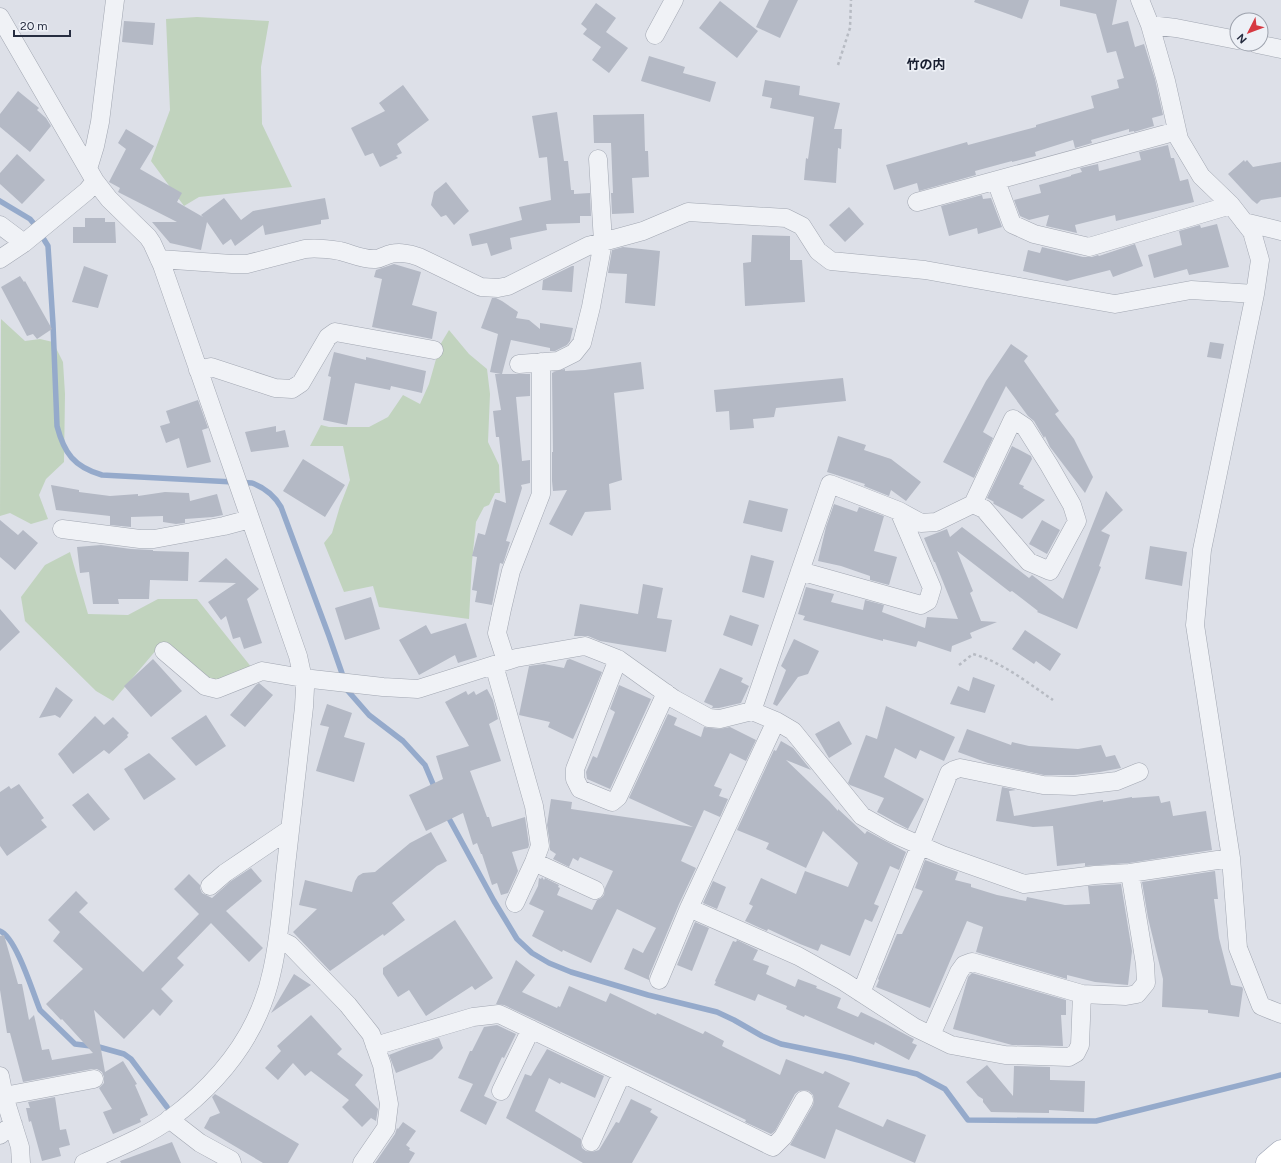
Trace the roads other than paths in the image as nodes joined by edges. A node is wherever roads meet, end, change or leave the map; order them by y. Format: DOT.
graph roads {
  1 [pos="115,0"];
  2 [pos="674,0"];
  3 [pos="1140,0"];
  4 [pos="0,17"];
  5 [pos="1150,25"];
  6 [pos="655,35"];
  7 [pos="1229,38"];
  8 [pos="1177,131"];
  9 [pos="598,159"];
  10 [pos="91,175"];
  11 [pos="996,181"];
  12 [pos="917,202"];
  13 [pos="1231,205"];
  14 [pos="1244,222"];
  15 [pos="0,225"];
  16 [pos="1281,231"];
  17 [pos="603,242"];
  18 [pos="24,243"];
  19 [pos="0,259"];
  20 [pos="159,259"];
  21 [pos="1255,294"];
  22 [pos="434,350"];
  23 [pos="541,362"];
  24 [pos="519,364"];
  25 [pos="198,370"];
  26 [pos="973,504"];
  27 [pos="899,511"];
  28 [pos="250,519"];
  29 [pos="62,529"];
  30 [pos="800,571"];
  31 [pos="164,651"];
  32 [pos="618,658"];
  33 [pos="500,663"];
  34 [pos="303,678"];
  35 [pos="666,693"];
  36 [pos="752,711"];
  37 [pos="776,721"];
  38 [pos="1139,772"];
  39 [pos="290,829"];
  40 [pos="920,845"];
  41 [pos="1231,858"];
  42 [pos="534,862"];
  43 [pos="1130,873"];
  44 [pos="210,886"];
  45 [pos="595,890"];
  46 [pos="515,903"];
  47 [pos="689,908"];
  48 [pos="278,939"];
  49 [pos="659,980"];
  50 [pos="860,992"];
  51 [pos="1082,994"];
  52 [pos="1281,1014"];
  53 [pos="531,1029"];
  54 [pos="931,1035"];
  55 [pos="375,1046"];
  56 [pos="622,1073"];
  57 [pos="0,1076"];
  58 [pos="94,1079"];
  59 [pos="501,1091"];
  60 [pos="4,1096"];
  61 [pos="804,1100"];
  62 [pos="169,1120"];
  63 [pos="6,1129"];
  64 [pos="591,1142"];
  65 [pos="1281,1151"];
  66 [pos="21,1163"];
  67 [pos="84,1163"];
  68 [pos="232,1163"];
  69 [pos="362,1163"];
  70 [pos="1266,1163"];
  1 -- 10 [label="street"];
  2 -- 6 [label="street"];
  3 -- 5 [label="street"];
  4 -- 10 [label="street"];
  5 -- 7 [label="street"];
  5 -- 8 [label="street"];
  8 -- 11 [label="street"];
  8 -- 13 [label="street"];
  9 -- 17 [label="street"];
  10 -- 18 [label="street"];
  10 -- 20 [label="street"];
  11 -- 12 [label="street"];
  11 -- 13 [label="street"];
  13 -- 14 [label="street"];
  14 -- 16 [label="street"];
  14 -- 21 [label="street"];
  15 -- 18 [label="street"];
  17 -- 20 [label="street"];
  17 -- 21 [label="street"];
  17 -- 23 [label="street"];
  18 -- 19 [label="street"];
  20 -- 25 [label="street"];
  21 -- 41 [label="street"];
  22 -- 25 [label="street"];
  23 -- 24 [label="street"];
  23 -- 33 [label="street"];
  25 -- 28 [label="street"];
  26 -- 26 [label="street"];
  26 -- 27 [label="street"];
  27 -- 30 [label="street"];
  27 -- 30 [label="street"];
  28 -- 29 [label="street"];
  28 -- 34 [label="street"];
  30 -- 36 [label="street"];
  31 -- 34 [label="street"];
  32 -- 33 [label="street"];
  32 -- 35 [label="street"];
  32 -- 35 [label="street"];
  33 -- 34 [label="street"];
  33 -- 42 [label="street"];
  34 -- 39 [label="street"];
  35 -- 36 [label="street"];
  36 -- 37 [label="street"];
  37 -- 40 [label="street"];
  37 -- 47 [label="street"];
  38 -- 40 [label="street"];
  39 -- 44 [label="street"];
  39 -- 48 [label="street"];
  40 -- 43 [label="street"];
  40 -- 50 [label="street"];
  41 -- 43 [label="street"];
  41 -- 52 [label="street"];
  42 -- 45 [label="street"];
  42 -- 46 [label="street"];
  43 -- 51 [label="street"];
  47 -- 49 [label="street"];
  47 -- 50 [label="street"];
  48 -- 55 [label="street"];
  48 -- 62 [label="street"];
  50 -- 54 [label="street"];
  51 -- 54 [label="street"];
  51 -- 54 [label="street"];
  53 -- 55 [label="street"];
  53 -- 56 [label="street"];
  53 -- 59 [label="street"];
  55 -- 69 [label="street"];
  56 -- 61 [label="street"];
  56 -- 64 [label="street"];
  57 -- 60 [label="street"];
  58 -- 60 [label="street"];
  60 -- 63 [label="street"];
  62 -- 67 [label="street"];
  62 -- 68 [label="street"];
  63 -- 66 [label="street"];
  65 -- 70 [label="main road"];
}
